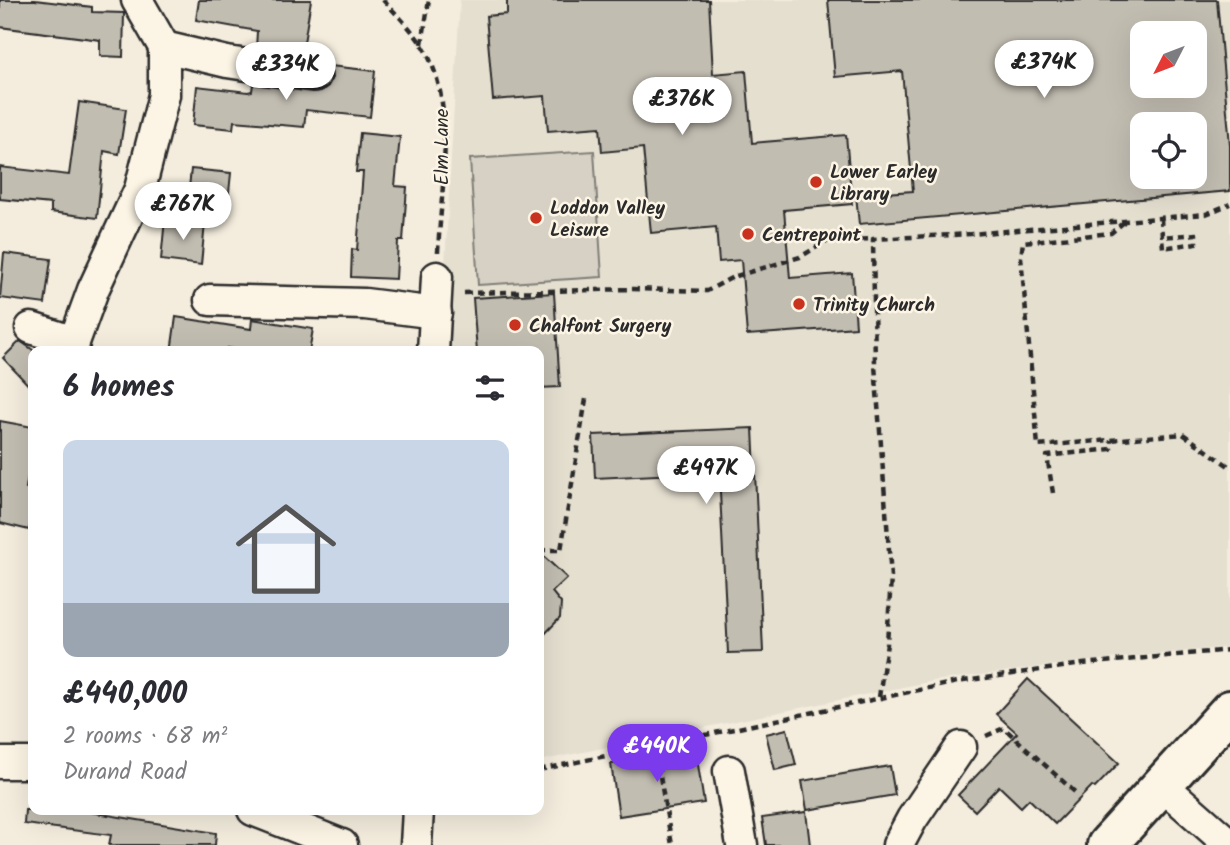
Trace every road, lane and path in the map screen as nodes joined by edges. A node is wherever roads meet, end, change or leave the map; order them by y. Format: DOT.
graph roads {
  1 [pos="137,0"];
  2 [pos="383,0"];
  3 [pos="429,0"];
  4 [pos="422,45"];
  5 [pos="164,47"];
  6 [pos="314,75"];
  7 [pos="1230,204"];
  8 [pos="1161,218"];
  9 [pos="1125,221"];
  10 [pos="1162,237"];
  11 [pos="873,239"];
  12 [pos="437,294"];
  13 [pos="210,300"];
  14 [pos="32,328"];
  15 [pos="71,346"];
  16 [pos="73,346"];
  17 [pos="433,346"];
  18 [pos="586,399"];
  19 [pos="1111,440"];
  20 [pos="1230,467"];
  21 [pos="1053,493"];
  22 [pos="544,550"];
  23 [pos="1230,650"];
  24 [pos="879,697"];
  25 [pos="1230,710"];
  26 [pos="961,747"];
  27 [pos="658,765"];
  28 [pos="544,769"];
  29 [pos="729,771"];
  30 [pos="1162,785"];
  31 [pos="1077,794"];
  32 [pos="266,815"];
  33 [pos="418,815"];
  34 [pos="342,845"];
  35 [pos="416,845"];
  36 [pos="672,845"];
  37 [pos="743,845"];
  38 [pos="898,845"];
  39 [pos="1107,845"];
  40 [pos="1230,845"];
  1 -- 5 [label="street"];
  2 -- 4 [label="path, Elm Lane"];
  3 -- 4 [label="path"];
  4 -- 12 [label="path, Elm Lane"];
  5 -- 6 [label="street"];
  5 -- 16 [label="street"];
  7 -- 8 [label="path"];
  8 -- 9 [label="path"];
  8 -- 10 [label="path"];
  9 -- 11 [label="path"];
  9 -- 19 [label="path"];
  10 -- 10 [label="path"];
  11 -- 12 [label="path"];
  11 -- 24 [label="path"];
  12 -- 13 [label="street"];
  12 -- 17 [label="street"];
  14 -- 15 [label="street"];
  18 -- 22 [label="path"];
  19 -- 20 [label="path"];
  19 -- 21 [label="path"];
  23 -- 24 [label="path"];
  24 -- 28 [label="path"];
  25 -- 30 [label="street"];
  26 -- 31 [label="path"];
  26 -- 38 [label="street"];
  27 -- 36 [label="path"];
  29 -- 37 [label="street"];
  30 -- 39 [label="street"];
  30 -- 40 [label="street"];
  32 -- 34 [label="street"];
  33 -- 35 [label="street"];
}
